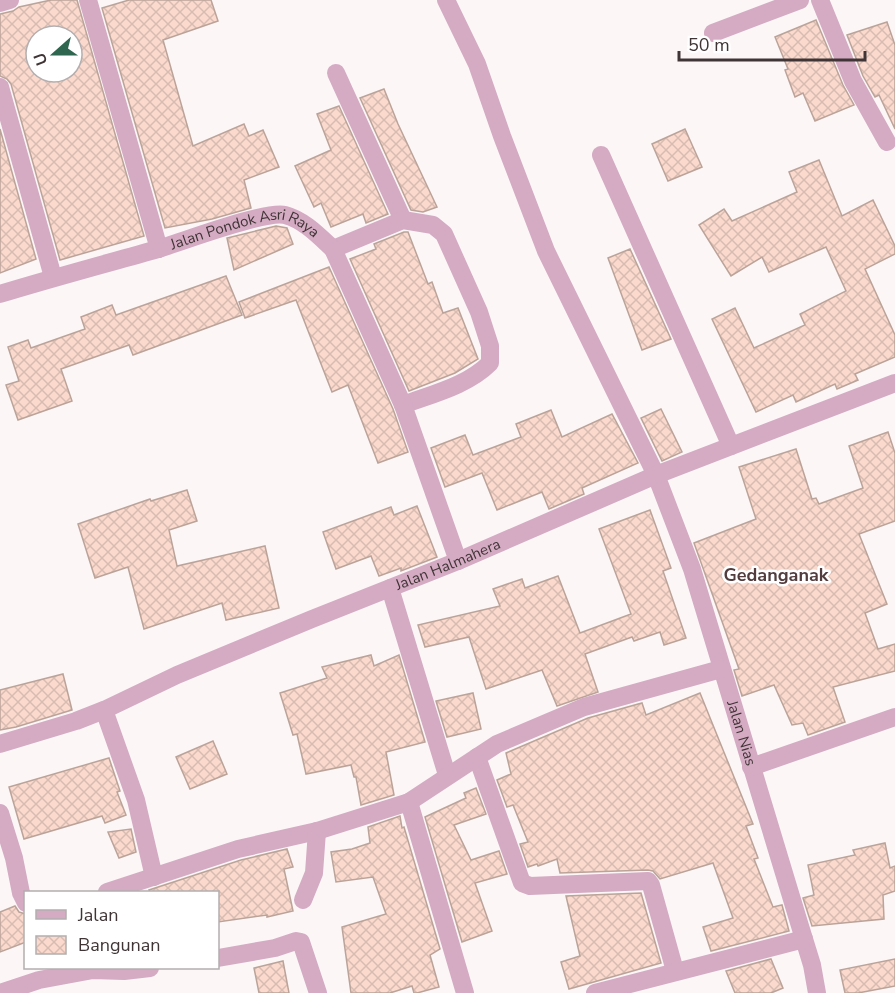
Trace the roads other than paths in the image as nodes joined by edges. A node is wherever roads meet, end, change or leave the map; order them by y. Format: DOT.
graph roads {
  1 [pos="10,0"];
  2 [pos="88,0"];
  3 [pos="446,0"];
  4 [pos="800,0"];
  5 [pos="820,0"];
  6 [pos="0,3"];
  7 [pos="776,4"];
  8 [pos="712,33"];
  9 [pos="336,73"];
  10 [pos="0,87"];
  11 [pos="887,142"];
  12 [pos="601,155"];
  13 [pos="403,220"];
  14 [pos="159,249"];
  15 [pos="333,249"];
  16 [pos="53,278"];
  17 [pos="0,294"];
  18 [pos="895,383"];
  19 [pos="402,405"];
  20 [pos="731,446"];
  21 [pos="656,475"];
  22 [pos="458,561"];
  23 [pos="390,588"];
  24 [pos="721,669"];
  25 [pos="104,710"];
  26 [pos="895,717"];
  27 [pos="0,744"];
  28 [pos="477,757"];
  29 [pos="751,767"];
  30 [pos="447,775"];
  31 [pos="409,802"];
  32 [pos="0,813"];
  33 [pos="316,831"];
  34 [pos="154,877"];
  35 [pos="110,891"];
  36 [pos="24,896"];
  37 [pos="303,900"];
  38 [pos="804,939"];
  39 [pos="219,958"];
  40 [pos="124,969"];
  41 [pos="675,971"];
  42 [pos="49,973"];
  43 [pos="0,993"];
  44 [pos="318,993"];
  45 [pos="465,993"];
  46 [pos="595,993"];
  47 [pos="817,993"];
  1 -- 6 [label="street"];
  2 -- 14 [label="street"];
  3 -- 21 [label="street, Jalan Nias"];
  4 -- 7 [label="street"];
  5 -- 11 [label="street"];
  7 -- 8 [label="street"];
  9 -- 13 [label="street"];
  10 -- 16 [label="street"];
  12 -- 20 [label="street"];
  13 -- 15 [label="street"];
  13 -- 19 [label="street"];
  14 -- 15 [label="street, Jalan Pondok Asri Raya"];
  14 -- 16 [label="street, Jalan Pondok Asri Raya"];
  15 -- 19 [label="street, Jalan Pondok Asri Raya"];
  16 -- 17 [label="street, Jalan Pondok Asri Raya"];
  18 -- 20 [label="street, Jalan Halmahera"];
  19 -- 22 [label="street, Jalan Pondok Asri Raya"];
  20 -- 21 [label="street, Jalan Halmahera"];
  21 -- 22 [label="street, Jalan Halmahera"];
  21 -- 24 [label="street, Jalan Nias"];
  22 -- 23 [label="street, Jalan Halmahera"];
  23 -- 25 [label="street, Jalan Halmahera"];
  23 -- 30 [label="street"];
  24 -- 28 [label="street"];
  24 -- 29 [label="street, Jalan Nias"];
  25 -- 27 [label="street, Jalan Halmahera"];
  25 -- 34 [label="street"];
  26 -- 29 [label="street"];
  28 -- 30 [label="street"];
  28 -- 41 [label="street"];
  29 -- 38 [label="street, Jalan Nias"];
  30 -- 31 [label="street"];
  31 -- 33 [label="street"];
  31 -- 45 [label="street"];
  32 -- 36 [label="street"];
  33 -- 34 [label="street"];
  33 -- 37 [label="street"];
  34 -- 35 [label="street"];
  38 -- 41 [label="street"];
  38 -- 47 [label="street, Jalan Nias"];
  39 -- 44 [label="street"];
  40 -- 42 [label="street"];
  41 -- 46 [label="street"];
  42 -- 43 [label="street"];
}
